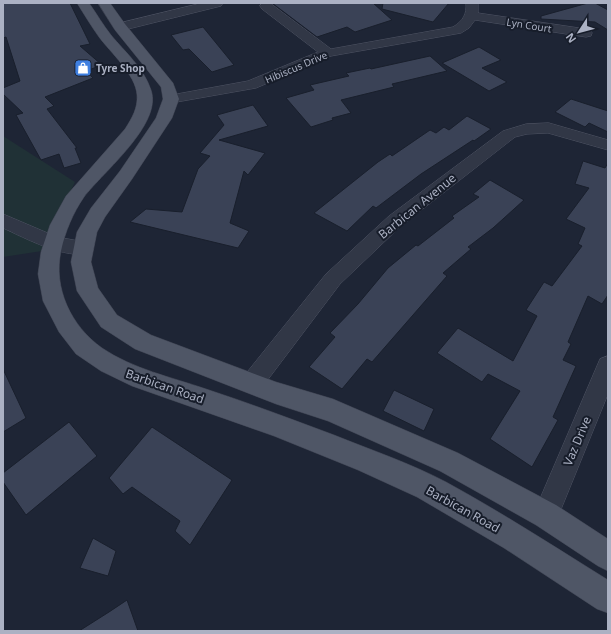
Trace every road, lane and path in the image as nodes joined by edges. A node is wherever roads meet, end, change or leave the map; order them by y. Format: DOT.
graph roads {
  1 [pos="83,3"];
  2 [pos="104,3"];
  3 [pos="217,3"];
  4 [pos="266,6"];
  5 [pos="472,10"];
  6 [pos="120,27"];
  7 [pos="586,34"];
  8 [pos="328,53"];
  9 [pos="171,99"];
  10 [pos="608,145"];
  11 [pos="3,220"];
  12 [pos="54,242"];
  13 [pos="83,248"];
  14 [pos="608,366"];
  15 [pos="252,383"];
  16 [pos="546,515"];
  17 [pos="608,556"];
  18 [pos="608,598"];
  1 -- 12 [label="main road, Barbican Road"];
  2 -- 6 [label="main road"];
  3 -- 6 [label="street"];
  4 -- 8 [label="street"];
  5 -- 7 [label="street, Lyn Court"];
  5 -- 8 [label="street, Hibiscus Drive"];
  6 -- 9 [label="main road"];
  8 -- 9 [label="street, Hibiscus Drive"];
  9 -- 13 [label="main road"];
  10 -- 15 [label="street, Barbican Avenue"];
  11 -- 12 [label="street"];
  12 -- 13 [label="street"];
  12 -- 18 [label="main road, Barbican Road"];
  13 -- 15 [label="main road"];
  14 -- 16 [label="street, Vaz Drive"];
  15 -- 16 [label="main road"];
  16 -- 17 [label="main road"];
}
